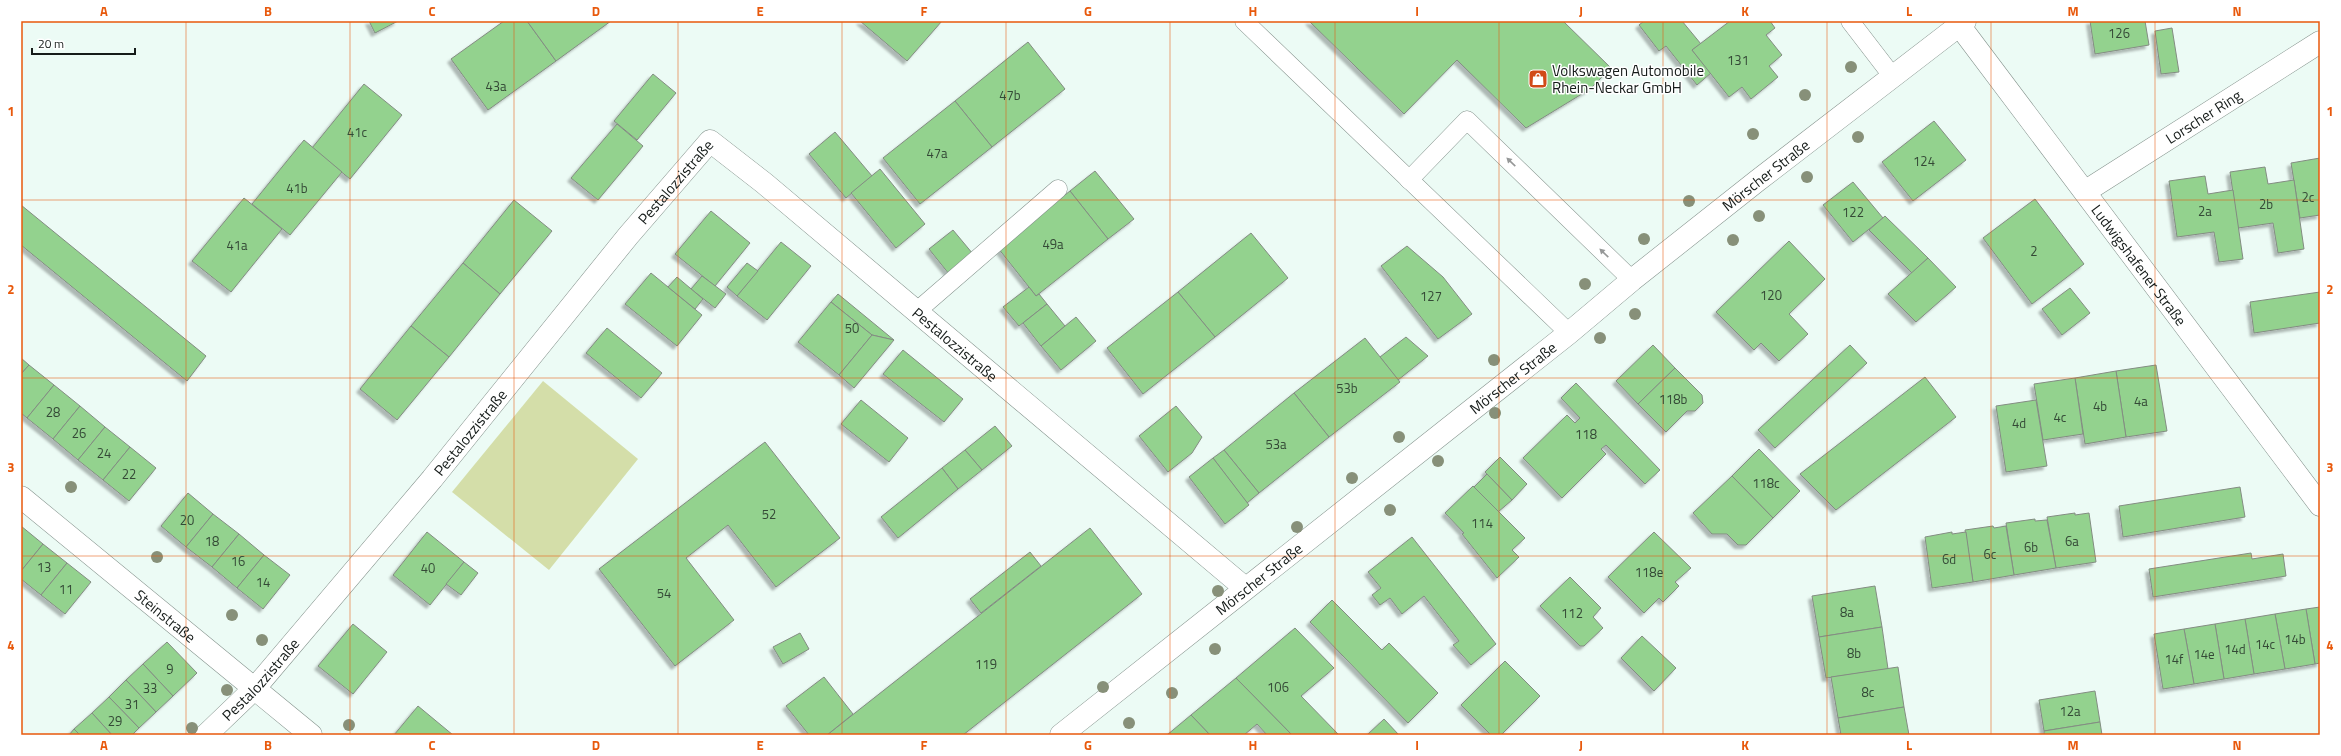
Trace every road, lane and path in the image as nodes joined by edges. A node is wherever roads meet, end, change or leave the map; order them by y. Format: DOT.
graph roads {
  1 [pos="1244,21"];
  2 [pos="1850,21"];
  3 [pos="1957,24"];
  4 [pos="2320,42"];
  5 [pos="1893,77"];
  6 [pos="1409,180"];
  7 [pos="1058,189"];
  8 [pos="2086,191"];
  9 [pos="1632,280"];
  10 [pos="917,311"];
  11 [pos="1569,333"];
  12 [pos="21,497"];
  13 [pos="2320,505"];
  14 [pos="1244,588"];
  15 [pos="255,688"];
  16 [pos="206,735"];
  17 [pos="311,735"];
  18 [pos="1061,735"];
  1 -- 6 [label="lane"];
  2 -- 5 [label="lane"];
  3 -- 5 [label="street, Mörscher Straße"];
  3 -- 8 [label="street, Ludwigshafener Straße"];
  4 -- 8 [label="street, Lorscher Ring"];
  5 -- 9 [label="street, Mörscher Straße"];
  9 -- 6 [label="lane, one-way"];
  6 -- 11 [label="lane"];
  7 -- 10 [label="lane"];
  8 -- 13 [label="street, Ludwigshafener Straße"];
  9 -- 11 [label="street, Mörscher Straße"];
  10 -- 14 [label="street, Pestalozzistraße"];
  10 -- 15 [label="street, Pestalozzistraße"];
  11 -- 14 [label="street, Mörscher Straße"];
  12 -- 15 [label="street, Steinstraße"];
  14 -- 18 [label="street, Mörscher Straße"];
  15 -- 16 [label="street, Pestalozzistraße"];
  15 -- 17 [label="street, Steinstraße"];
}
